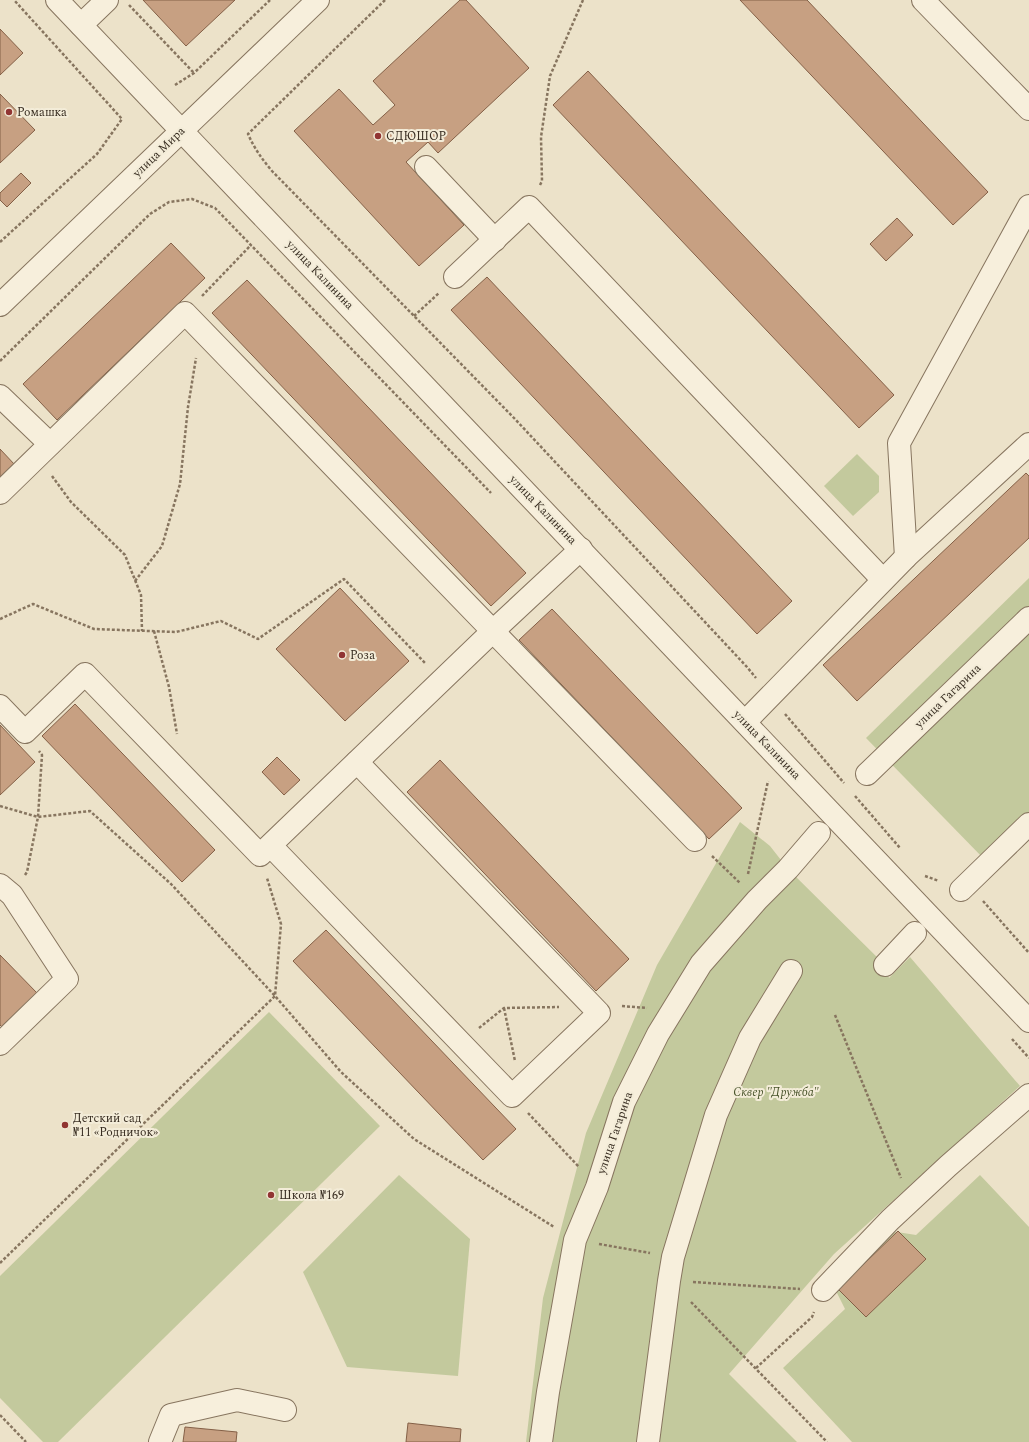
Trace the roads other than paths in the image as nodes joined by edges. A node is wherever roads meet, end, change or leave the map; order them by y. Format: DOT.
graph roads {
  1 [pos="57,0"];
  2 [pos="107,0"];
  3 [pos="318,0"];
  4 [pos="923,0"];
  5 [pos="81,25"];
  6 [pos="1029,109"];
  7 [pos="182,130"];
  8 [pos="426,168"];
  9 [pos="1029,206"];
  10 [pos="495,240"];
  11 [pos="455,277"];
  12 [pos="0,305"];
  13 [pos="0,396"];
  14 [pos="1029,444"];
  15 [pos="44,450"];
  16 [pos="0,493"];
  17 [pos="581,549"];
  18 [pos="906,557"];
  19 [pos="883,580"];
  20 [pos="1029,618"];
  21 [pos="493,631"];
  22 [pos="0,706"];
  23 [pos="745,722"];
  24 [pos="357,762"];
  25 [pos="867,774"];
  26 [pos="1029,824"];
  27 [pos="819,833"];
  28 [pos="695,840"];
  29 [pos="266,850"];
  30 [pos="6,890"];
  31 [pos="960,890"];
  32 [pos="915,933"];
  33 [pos="885,965"];
  34 [pos="791,971"];
  35 [pos="1029,1021"];
  36 [pos="0,1044"];
  37 [pos="1029,1095"];
  38 [pos="823,1290"];
  39 [pos="285,1410"];
  40 [pos="160,1442"];
  41 [pos="541,1442"];
  42 [pos="648,1442"];
  1 -- 5 [label="street, улица Калинина"];
  2 -- 5 [label="street"];
  3 -- 7 [label="street, улица Мира"];
  4 -- 6 [label="street"];
  5 -- 7 [label="street, улица Калинина"];
  7 -- 12 [label="street, улица Мира"];
  7 -- 17 [label="street, улица Калинина"];
  8 -- 10 [label="street"];
  9 -- 18 [label="street"];
  10 -- 11 [label="street"];
  10 -- 19 [label="street"];
  13 -- 15 [label="street"];
  14 -- 18 [label="street"];
  15 -- 16 [label="street"];
  15 -- 21 [label="street"];
  17 -- 21 [label="street"];
  17 -- 23 [label="street, улица Калинина"];
  18 -- 19 [label="street"];
  19 -- 23 [label="street"];
  20 -- 25 [label="street, улица Гагарина"];
  21 -- 24 [label="street"];
  21 -- 28 [label="street"];
  22 -- 29 [label="street"];
  23 -- 35 [label="street, улица Калинина"];
  24 -- 29 [label="street"];
  24 -- 29 [label="street"];
  26 -- 31 [label="street"];
  27 -- 41 [label="street, улица Гагарина"];
  30 -- 36 [label="street"];
  32 -- 33 [label="street"];
  34 -- 42 [label="street"];
  37 -- 38 [label="street"];
  39 -- 40 [label="street"];
}
